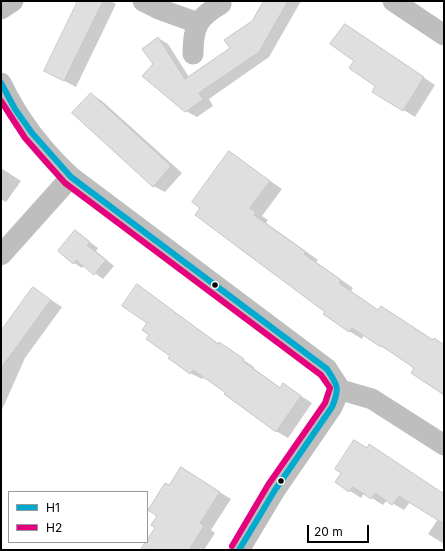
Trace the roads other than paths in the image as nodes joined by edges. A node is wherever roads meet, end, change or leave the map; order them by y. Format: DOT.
graph roads {
  1 [pos="13,1"];
  2 [pos="143,1"];
  3 [pos="393,1"];
  4 [pos="221,4"];
  5 [pos="1,9"];
  6 [pos="198,23"];
  7 [pos="444,36"];
  8 [pos="193,54"];
  9 [pos="1,83"];
  10 [pos="72,177"];
  11 [pos="1,255"];
  12 [pos="338,389"];
  13 [pos="444,445"];
  14 [pos="239,550"];
  1 -- 5 [label="street"];
  2 -- 6 [label="street"];
  3 -- 7 [label="street"];
  4 -- 6 [label="street"];
  6 -- 8 [label="street"];
  9 -- 10 [label="street"];
  10 -- 11 [label="street"];
  10 -- 12 [label="street"];
  12 -- 13 [label="street"];
  12 -- 14 [label="street"];
}
